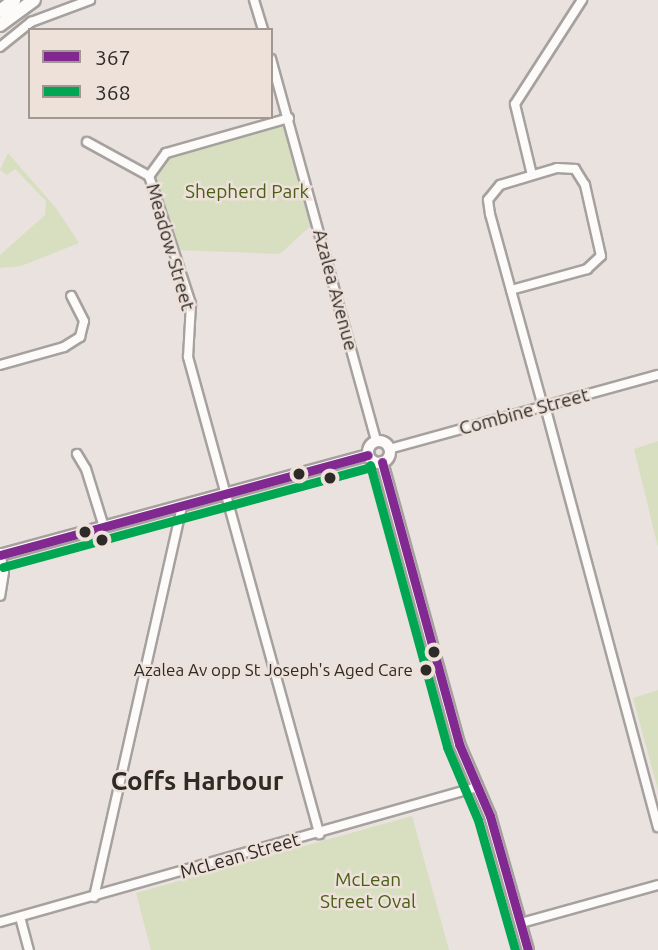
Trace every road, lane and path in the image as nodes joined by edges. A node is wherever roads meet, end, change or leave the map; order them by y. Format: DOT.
graph roads {
  1 [pos="14,0"];
  2 [pos="34,0"];
  3 [pos="90,0"];
  4 [pos="254,0"];
  5 [pos="582,0"];
  6 [pos="0,11"];
  7 [pos="0,25"];
  8 [pos="262,28"];
  9 [pos="0,47"];
  10 [pos="273,66"];
  11 [pos="289,118"];
  12 [pos="87,142"];
  13 [pos="532,175"];
  14 [pos="149,176"];
  15 [pos="511,289"];
  16 [pos="71,296"];
  17 [pos="0,365"];
  18 [pos="658,375"];
  19 [pos="544,406"];
  20 [pos="376,441"];
  21 [pos="389,449"];
  22 [pos="77,454"];
  23 [pos="368,455"];
  24 [pos="382,462"];
  25 [pos="225,494"];
  26 [pos="181,506"];
  27 [pos="104,527"];
  28 [pos="0,555"];
  29 [pos="0,597"];
  30 [pos="478,787"];
  31 [pos="658,827"];
  32 [pos="319,834"];
  33 [pos="658,885"];
  34 [pos="94,897"];
  35 [pos="20,917"];
  36 [pos="0,922"];
  37 [pos="521,923"];
  38 [pos="29,950"];
  39 [pos="528,950"];
  1 -- 6 [label="highway"];
  2 -- 7 [label="highway"];
  3 -- 9 [label="street"];
  4 -- 8 [label="street"];
  5 -- 13 [label="street"];
  10 -- 11 [label="street, Azalea Avenue"];
  11 -- 14 [label="street, Meadow Street"];
  11 -- 20 [label="street, Azalea Avenue"];
  12 -- 14 [label="street"];
  13 -- 15 [label="street"];
  13 -- 15 [label="street"];
  14 -- 25 [label="street, Meadow Street"];
  15 -- 19 [label="street"];
  16 -- 17 [label="street"];
  18 -- 19 [label="street, Combine Street"];
  19 -- 21 [label="street, Combine Street"];
  19 -- 31 [label="street"];
  20 -- 21 [label="street"];
  20 -- 23 [label="street"];
  21 -- 24 [label="street"];
  22 -- 27 [label="street"];
  23 -- 24 [label="street"];
  23 -- 25 [label="street"];
  24 -- 30 [label="street"];
  25 -- 26 [label="street"];
  25 -- 32 [label="street, Meadow Street"];
  26 -- 27 [label="street"];
  26 -- 34 [label="street"];
  27 -- 28 [label="street"];
  28 -- 29 [label="street"];
  30 -- 32 [label="street, McLean Street"];
  30 -- 37 [label="street"];
  32 -- 34 [label="street, McLean Street"];
  33 -- 37 [label="street"];
  34 -- 35 [label="street, McLean Street"];
  35 -- 36 [label="street, McLean Street"];
  35 -- 38 [label="street"];
  37 -- 39 [label="street"];
}
